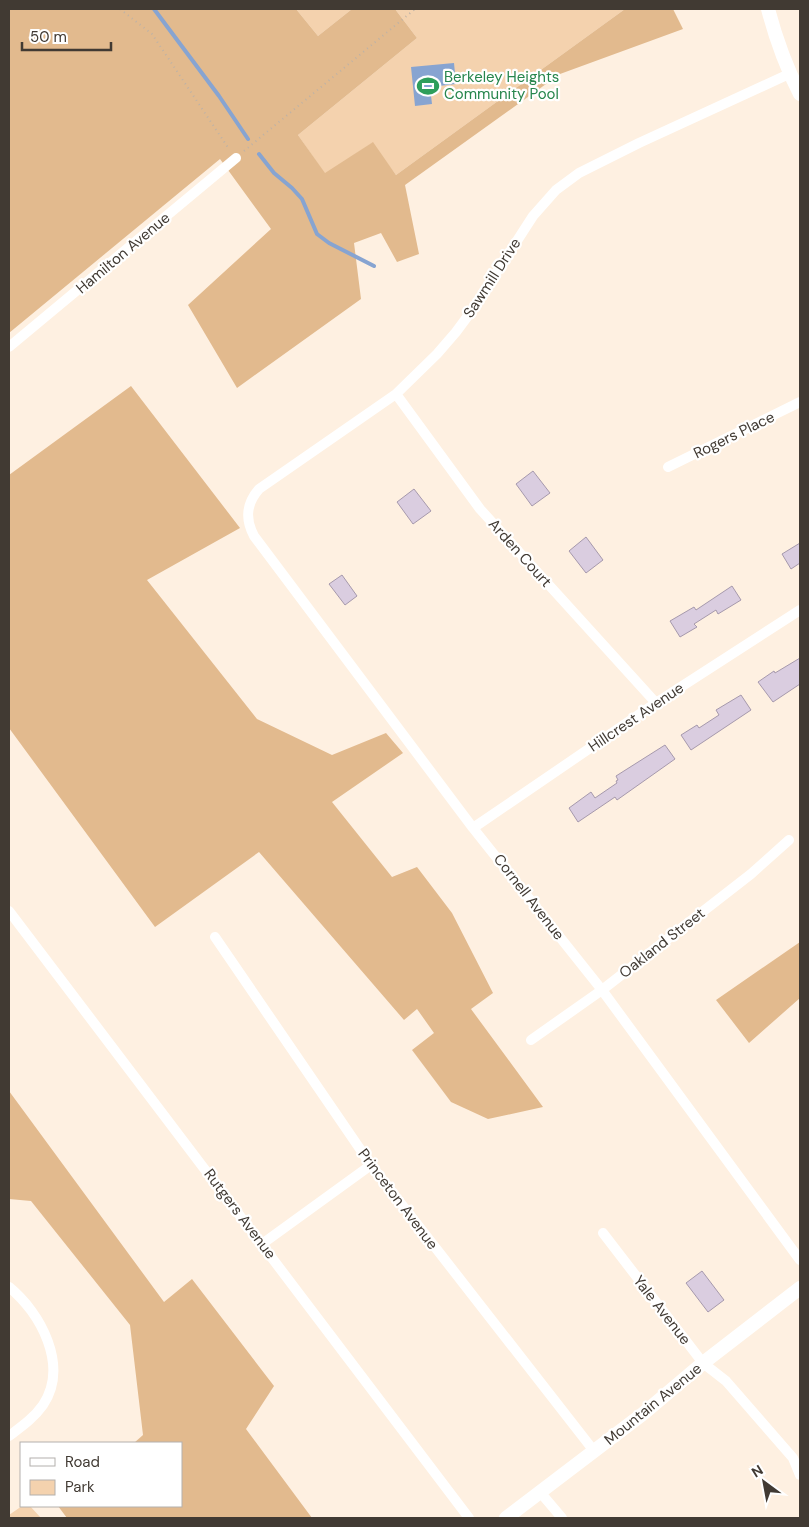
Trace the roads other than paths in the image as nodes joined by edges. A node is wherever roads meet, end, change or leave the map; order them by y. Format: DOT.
graph roads {
  1 [pos="768,9"];
  2 [pos="789,74"];
  3 [pos="800,94"];
  4 [pos="236,158"];
  5 [pos="9,347"];
  6 [pos="396,394"];
  7 [pos="800,402"];
  8 [pos="668,468"];
  9 [pos="254,536"];
  10 [pos="800,610"];
  11 [pos="656,703"];
  12 [pos="473,828"];
  13 [pos="789,840"];
  14 [pos="9,911"];
  15 [pos="215,937"];
  16 [pos="602,990"];
  17 [pos="531,1040"];
  18 [pos="371,1165"];
  19 [pos="602,1233"];
  20 [pos="262,1244"];
  21 [pos="800,1260"];
  22 [pos="9,1287"];
  23 [pos="800,1288"];
  24 [pos="704,1363"];
  25 [pos="9,1436"];
  26 [pos="594,1451"];
  27 [pos="800,1475"];
  28 [pos="540,1492"];
  29 [pos="469,1518"];
  30 [pos="506,1518"];
  31 [pos="562,1518"];
  1 -- 2 [label="main road"];
  2 -- 3 [label="main road"];
  2 -- 6 [label="street, Sawmill Drive"];
  4 -- 5 [label="street, Hamilton Avenue"];
  6 -- 9 [label="street, Sawmill Drive"];
  6 -- 11 [label="street, Arden Court"];
  7 -- 8 [label="street, Rogers Place"];
  9 -- 12 [label="street, Cornell Avenue"];
  10 -- 11 [label="street, Hillcrest Avenue"];
  11 -- 12 [label="street, Hillcrest Avenue"];
  12 -- 16 [label="street, Cornell Avenue"];
  13 -- 16 [label="street, Oakland Street"];
  14 -- 20 [label="street, Rutgers Avenue"];
  15 -- 18 [label="street, Princeton Avenue"];
  16 -- 17 [label="street, Oakland Street"];
  16 -- 21 [label="street, Cornell Avenue"];
  18 -- 20 [label="street"];
  18 -- 26 [label="street, Princeton Avenue"];
  19 -- 24 [label="street, Yale Avenue"];
  20 -- 29 [label="street, Rutgers Avenue"];
  22 -- 25 [label="street"];
  23 -- 24 [label="main road, Mountain Avenue"];
  24 -- 26 [label="main road, Mountain Avenue"];
  24 -- 27 [label="street, Yale Avenue"];
  26 -- 28 [label="main road, Mountain Avenue"];
  28 -- 30 [label="main road, Mountain Avenue"];
  28 -- 31 [label="street"];
}
